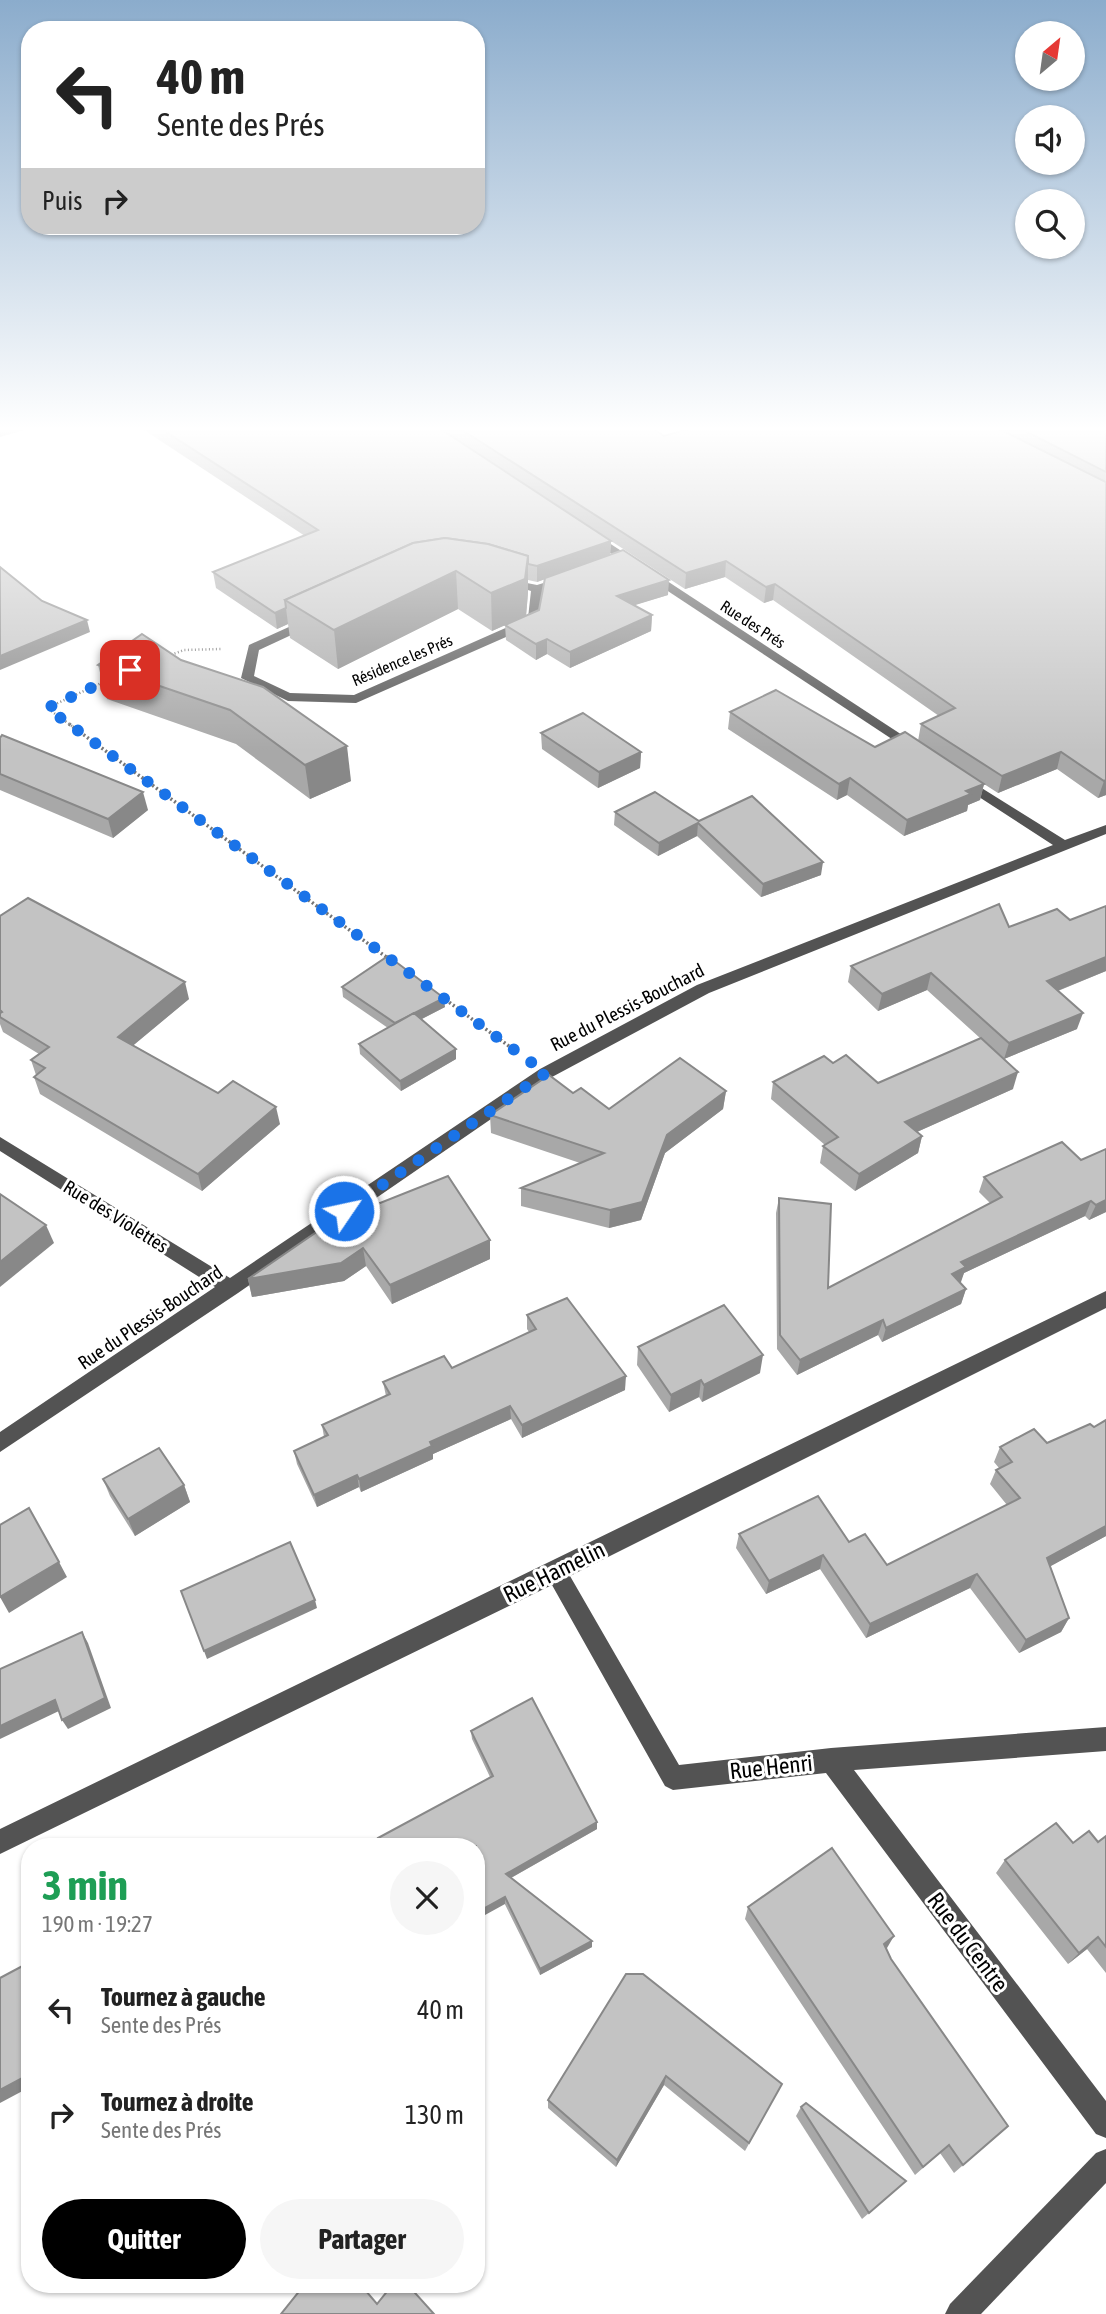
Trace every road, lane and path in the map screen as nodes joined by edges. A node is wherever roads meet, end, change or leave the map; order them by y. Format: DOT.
graph roads {
  1 [pos="590,536"];
  2 [pos="491,575"];
  3 [pos="576,575"];
  4 [pos="537,589"];
  5 [pos="327,614"];
  6 [pos="253,648"];
  7 [pos="163,658"];
  8 [pos="118,675"];
  9 [pos="930,758"];
  10 [pos="953,773"];
  11 [pos="1106,829"];
  12 [pos="1064,846"];
  13 [pos="390,959"];
  14 [pos="435,992"];
  15 [pos="546,1073"];
  16 [pos="0,1143"];
  17 [pos="231,1288"];
  18 [pos="1106,1299"];
  19 [pos="0,1443"];
  20 [pos="556,1572"];
  21 [pos="1106,1739"];
  22 [pos="831,1760"];
  23 [pos="0,1842"];
  24 [pos="1106,2124"];
  25 [pos="1106,2163"];
  26 [pos="960,2314"];
  1 -- 9 [label="street, Rue des Prés"];
  2 -- 4 [label="street"];
  3 -- 4 [label="street"];
  4 -- 6 [label="street, Résidence les Prés"];
  5 -- 6 [label="street"];
  6 -- 7 [label="path"];
  8 -- 13 [label="path"];
  10 -- 12 [label="street"];
  11 -- 12 [label="street, Rue du Plessis-Bouchard"];
  12 -- 15 [label="street, Rue du Plessis-Bouchard"];
  14 -- 15 [label="path"];
  15 -- 17 [label="street, Rue du Plessis-Bouchard"];
  16 -- 17 [label="street, Rue des Violettes"];
  17 -- 19 [label="street, Rue du Plessis-Bouchard"];
  18 -- 20 [label="street, Rue Hamelin"];
  20 -- 22 [label="street, Rue Henri"];
  20 -- 23 [label="street, Rue Hamelin"];
  21 -- 22 [label="street, Rue Henri"];
  22 -- 24 [label="street, Rue du Centre"];
  25 -- 26 [label="street"];
}
